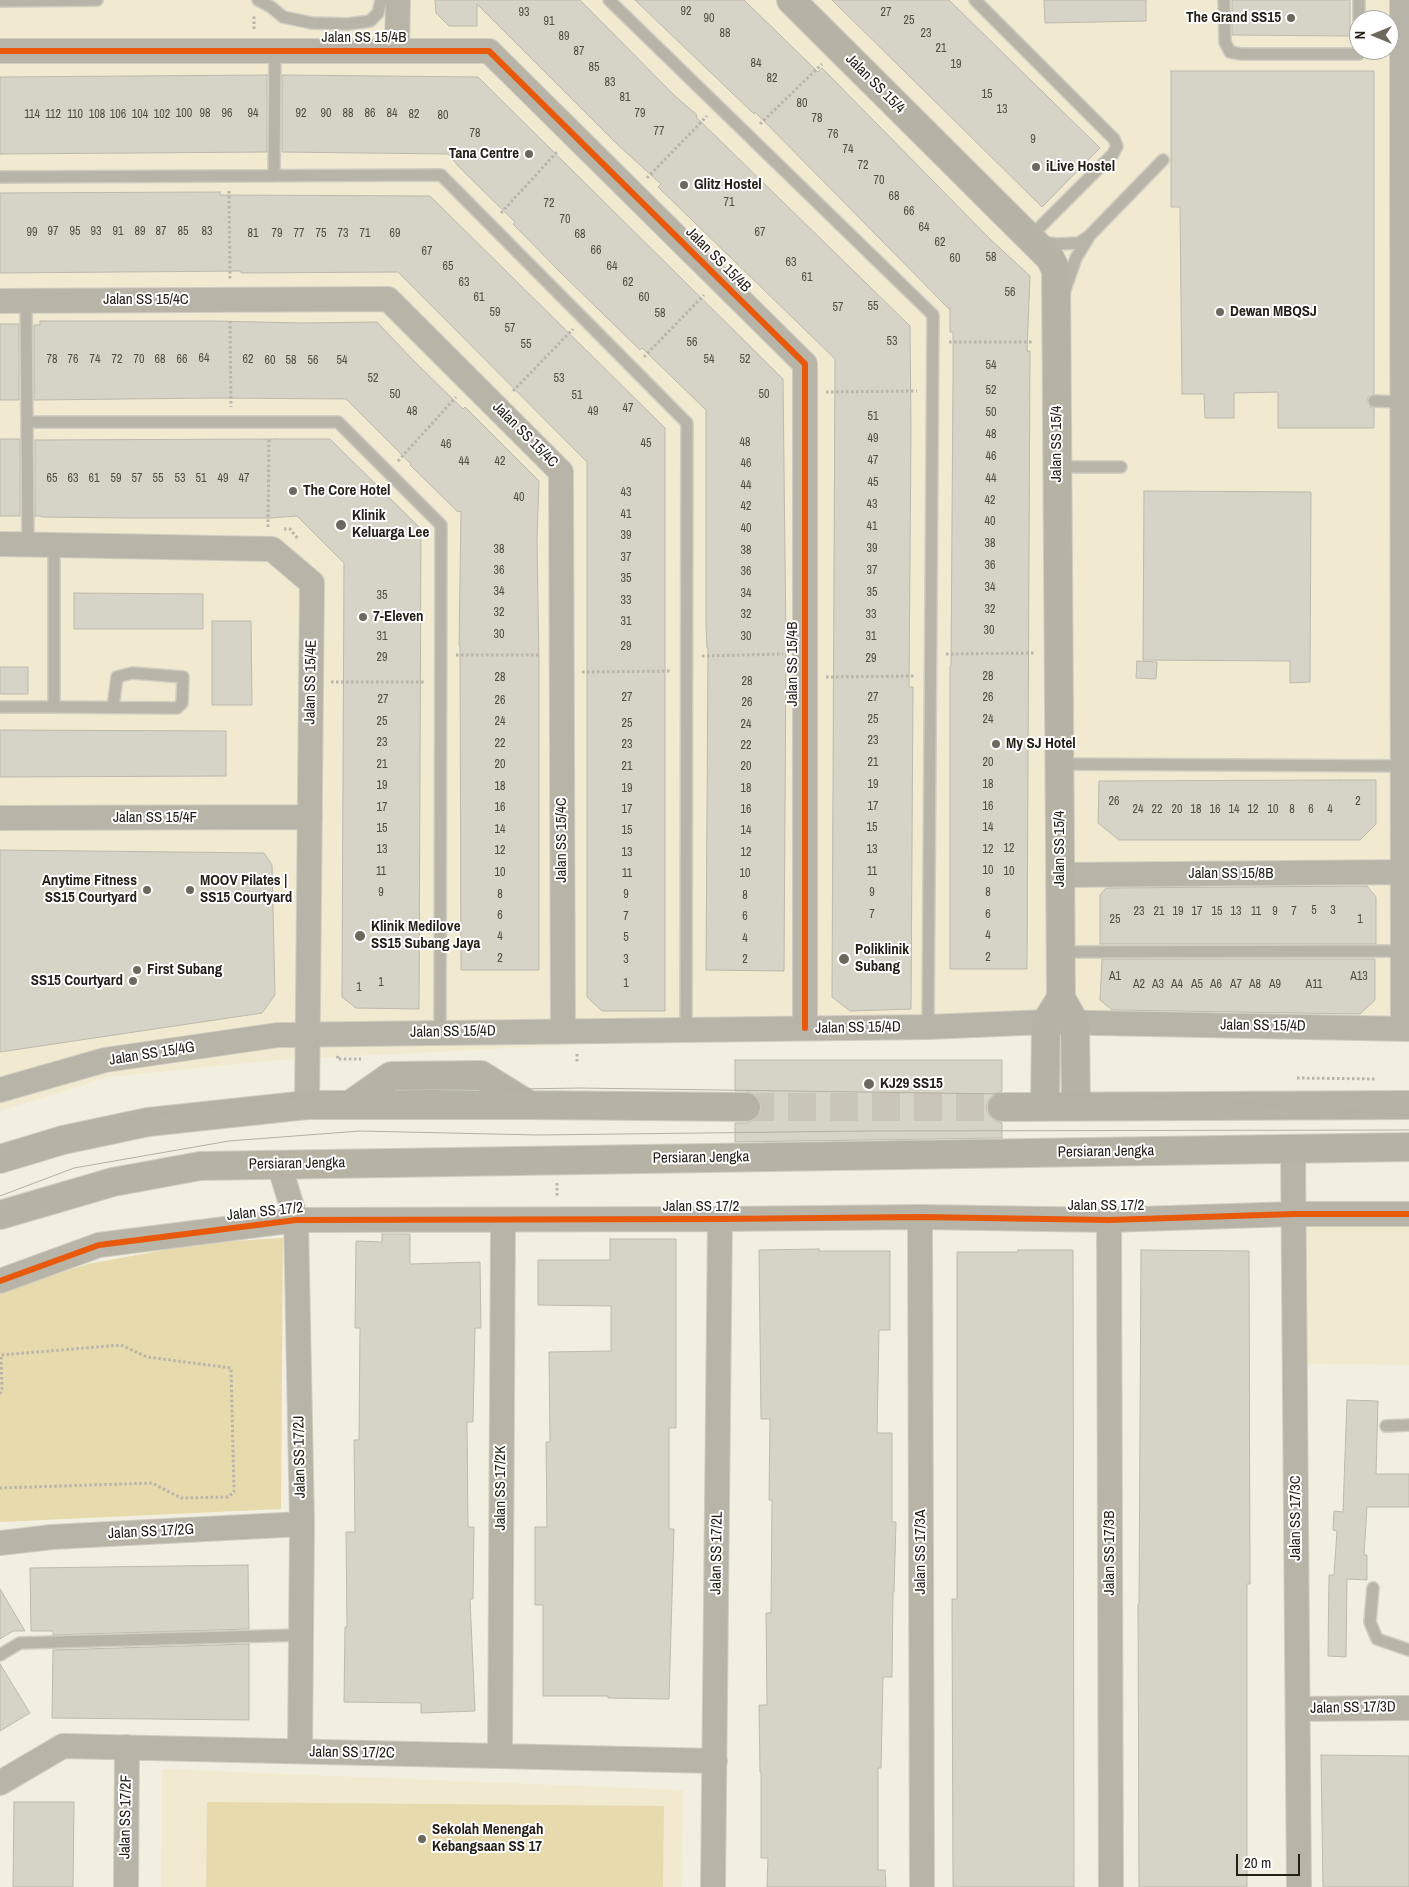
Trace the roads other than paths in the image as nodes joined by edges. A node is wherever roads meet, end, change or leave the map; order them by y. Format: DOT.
graph roads {
  1 [pos="97,0"];
  2 [pos="381,0"];
  3 [pos="398,0"];
  4 [pos="610,0"];
  5 [pos="792,0"];
  6 [pos="975,0"];
  7 [pos="1224,0"];
  8 [pos="1402,0"];
  9 [pos="0,1"];
  10 [pos="256,4"];
  11 [pos="0,51"];
  12 [pos="264,51"];
  13 [pos="397,51"];
  14 [pos="1349,54"];
  15 [pos="1163,160"];
  16 [pos="274,176"];
  17 [pos="0,177"];
  18 [pos="1090,236"];
  19 [pos="1031,239"];
  20 [pos="26,300"];
  21 [pos="0,301"];
  22 [pos="1057,312"];
  23 [pos="1374,401"];
  24 [pos="1402,402"];
  25 [pos="27,422"];
  26 [pos="1057,467"];
  27 [pos="1120,468"];
  28 [pos="1406,469"];
  29 [pos="0,544"];
  30 [pos="28,544"];
  31 [pos="54,545"];
  32 [pos="2,707"];
  33 [pos="54,707"];
  34 [pos="113,707"];
  35 [pos="1059,764"];
  36 [pos="1403,766"];
  37 [pos="310,817"];
  38 [pos="0,818"];
  39 [pos="1403,872"];
  40 [pos="1060,875"];
  41 [pos="1403,951"];
  42 [pos="1060,952"];
  43 [pos="1061,998"];
  44 [pos="1046,1022"];
  45 [pos="1076,1023"];
  46 [pos="928,1027"];
  47 [pos="805,1028"];
  48 [pos="686,1029"];
  49 [pos="1406,1029"];
  50 [pos="562,1031"];
  51 [pos="440,1032"];
  52 [pos="307,1034"];
  53 [pos="0,1090"];
  54 [pos="307,1105"];
  55 [pos="1045,1106"];
  56 [pos="1076,1106"];
  57 [pos="1409,1106"];
  58 [pos="746,1107"];
  59 [pos="1002,1107"];
  60 [pos="1409,1147"];
  61 [pos="1294,1149"];
  62 [pos="0,1159"];
  63 [pos="279,1164"];
  64 [pos="0,1214"];
  65 [pos="1294,1214"];
  66 [pos="1409,1214"];
  67 [pos="920,1217"];
  68 [pos="720,1219"];
  69 [pos="296,1220"];
  70 [pos="503,1220"];
  71 [pos="1109,1220"];
  72 [pos="0,1281"];
  73 [pos="1386,1426"];
  74 [pos="1409,1426"];
  75 [pos="302,1524"];
  76 [pos="0,1543"];
  77 [pos="1373,1588"];
  78 [pos="301,1634"];
  79 [pos="1409,1650"];
  80 [pos="0,1655"];
  81 [pos="1409,1708"];
  82 [pos="1298,1709"];
  83 [pos="127,1747"];
  84 [pos="300,1751"];
  85 [pos="500,1756"];
  86 [pos="715,1761"];
  87 [pos="0,1783"];
  88 [pos="126,1887"];
  89 [pos="713,1887"];
  90 [pos="922,1887"];
  91 [pos="1111,1887"];
  92 [pos="1299,1887"];
  1 -- 9 [label="lane"];
  2 -- 10 [label="lane"];
  3 -- 13 [label="street"];
  4 -- 46 [label="lane"];
  5 -- 19 [label="main road, Jalan SS 15/4"];
  6 -- 19 [label="lane"];
  7 -- 14 [label="lane"];
  8 -- 24 [label="street"];
  11 -- 12 [label="street, Jalan SS 15/4B"];
  12 -- 13 [label="street, Jalan SS 15/4B"];
  12 -- 16 [label="lane"];
  13 -- 47 [label="street, Jalan SS 15/4B"];
  15 -- 18 [label="lane"];
  16 -- 17 [label="lane"];
  16 -- 48 [label="lane"];
  18 -- 19 [label="lane"];
  18 -- 22 [label="lane"];
  19 -- 22 [label="main road, Jalan SS 15/4"];
  20 -- 21 [label="street, Jalan SS 15/4C"];
  20 -- 25 [label="lane"];
  20 -- 50 [label="street, Jalan SS 15/4C"];
  22 -- 26 [label="main road, Jalan SS 15/4"];
  23 -- 24 [label="lane"];
  24 -- 28 [label="street"];
  25 -- 30 [label="lane"];
  25 -- 51 [label="lane"];
  26 -- 27 [label="lane"];
  26 -- 35 [label="main road, Jalan SS 15/4"];
  28 -- 36 [label="street"];
  29 -- 30 [label="street"];
  30 -- 31 [label="street"];
  31 -- 33 [label="lane"];
  31 -- 37 [label="street, Jalan SS 15/4E"];
  32 -- 33 [label="lane"];
  33 -- 34 [label="lane"];
  34 -- 34 [label="lane"];
  35 -- 36 [label="lane"];
  35 -- 40 [label="main road, Jalan SS 15/4"];
  36 -- 39 [label="street"];
  37 -- 38 [label="street, Jalan SS 15/4F"];
  37 -- 52 [label="street, Jalan SS 15/4E"];
  39 -- 40 [label="street, Jalan SS 15/8B"];
  39 -- 41 [label="street"];
  40 -- 42 [label="main road, Jalan SS 15/4"];
  41 -- 42 [label="lane"];
  41 -- 49 [label="street"];
  42 -- 43 [label="main road, Jalan SS 15/4"];
  43 -- 44 [label="main road"];
  43 -- 45 [label="main road, Jalan SS 15/4"];
  44 -- 45 [label="street, Jalan SS 15/4D"];
  44 -- 46 [label="street, Jalan SS 15/4D"];
  44 -- 55 [label="main road"];
  45 -- 49 [label="street, Jalan SS 15/4D"];
  45 -- 56 [label="main road"];
  46 -- 47 [label="street, Jalan SS 15/4D"];
  47 -- 48 [label="street, Jalan SS 15/4D"];
  48 -- 50 [label="street, Jalan SS 15/4D"];
  50 -- 51 [label="street, Jalan SS 15/4D"];
  51 -- 52 [label="street, Jalan SS 15/4D"];
  52 -- 53 [label="street, Jalan SS 15/4G"];
  52 -- 54 [label="street, Jalan SS 15/4E"];
  54 -- 58 [label="main road"];
  54 -- 62 [label="main road"];
  55 -- 56 [label="main road"];
  55 -- 59 [label="main road"];
  56 -- 57 [label="main road"];
  60 -- 61 [label="main road, Persiaran Jengka"];
  61 -- 63 [label="main road, Persiaran Jengka"];
  61 -- 65 [label="street, Jalan SS 17/3C"];
  63 -- 64 [label="main road, Persiaran Jengka"];
  63 -- 69 [label="street, Jalan SS 17/2J"];
  65 -- 66 [label="street, Jalan SS 17/2"];
  65 -- 71 [label="street, Jalan SS 17/2"];
  65 -- 82 [label="street, Jalan SS 17/3C"];
  67 -- 68 [label="street, Jalan SS 17/2"];
  67 -- 71 [label="street, Jalan SS 17/2"];
  67 -- 90 [label="street, Jalan SS 17/3A"];
  68 -- 70 [label="street, Jalan SS 17/2"];
  68 -- 86 [label="street, Jalan SS 17/2L"];
  69 -- 70 [label="street, Jalan SS 17/2"];
  69 -- 72 [label="street, Jalan SS 17/2"];
  69 -- 75 [label="street, Jalan SS 17/2J"];
  70 -- 85 [label="street, Jalan SS 17/2K"];
  71 -- 91 [label="street, Jalan SS 17/3B"];
  73 -- 74 [label="lane"];
  75 -- 76 [label="street, Jalan SS 17/2G"];
  75 -- 78 [label="street, Jalan SS 17/2J"];
  77 -- 79 [label="lane"];
  78 -- 80 [label="lane"];
  78 -- 84 [label="street, Jalan SS 17/2J"];
  81 -- 82 [label="street, Jalan SS 17/3D"];
  82 -- 92 [label="street, Jalan SS 17/3C"];
  83 -- 84 [label="street, Jalan SS 17/2C"];
  83 -- 87 [label="street, Jalan SS 17/2C"];
  83 -- 88 [label="street, Jalan SS 17/2F"];
  84 -- 85 [label="street, Jalan SS 17/2C"];
  85 -- 86 [label="street, Jalan SS 17/2C"];
  86 -- 89 [label="street, Jalan SS 17/2L"];
}
